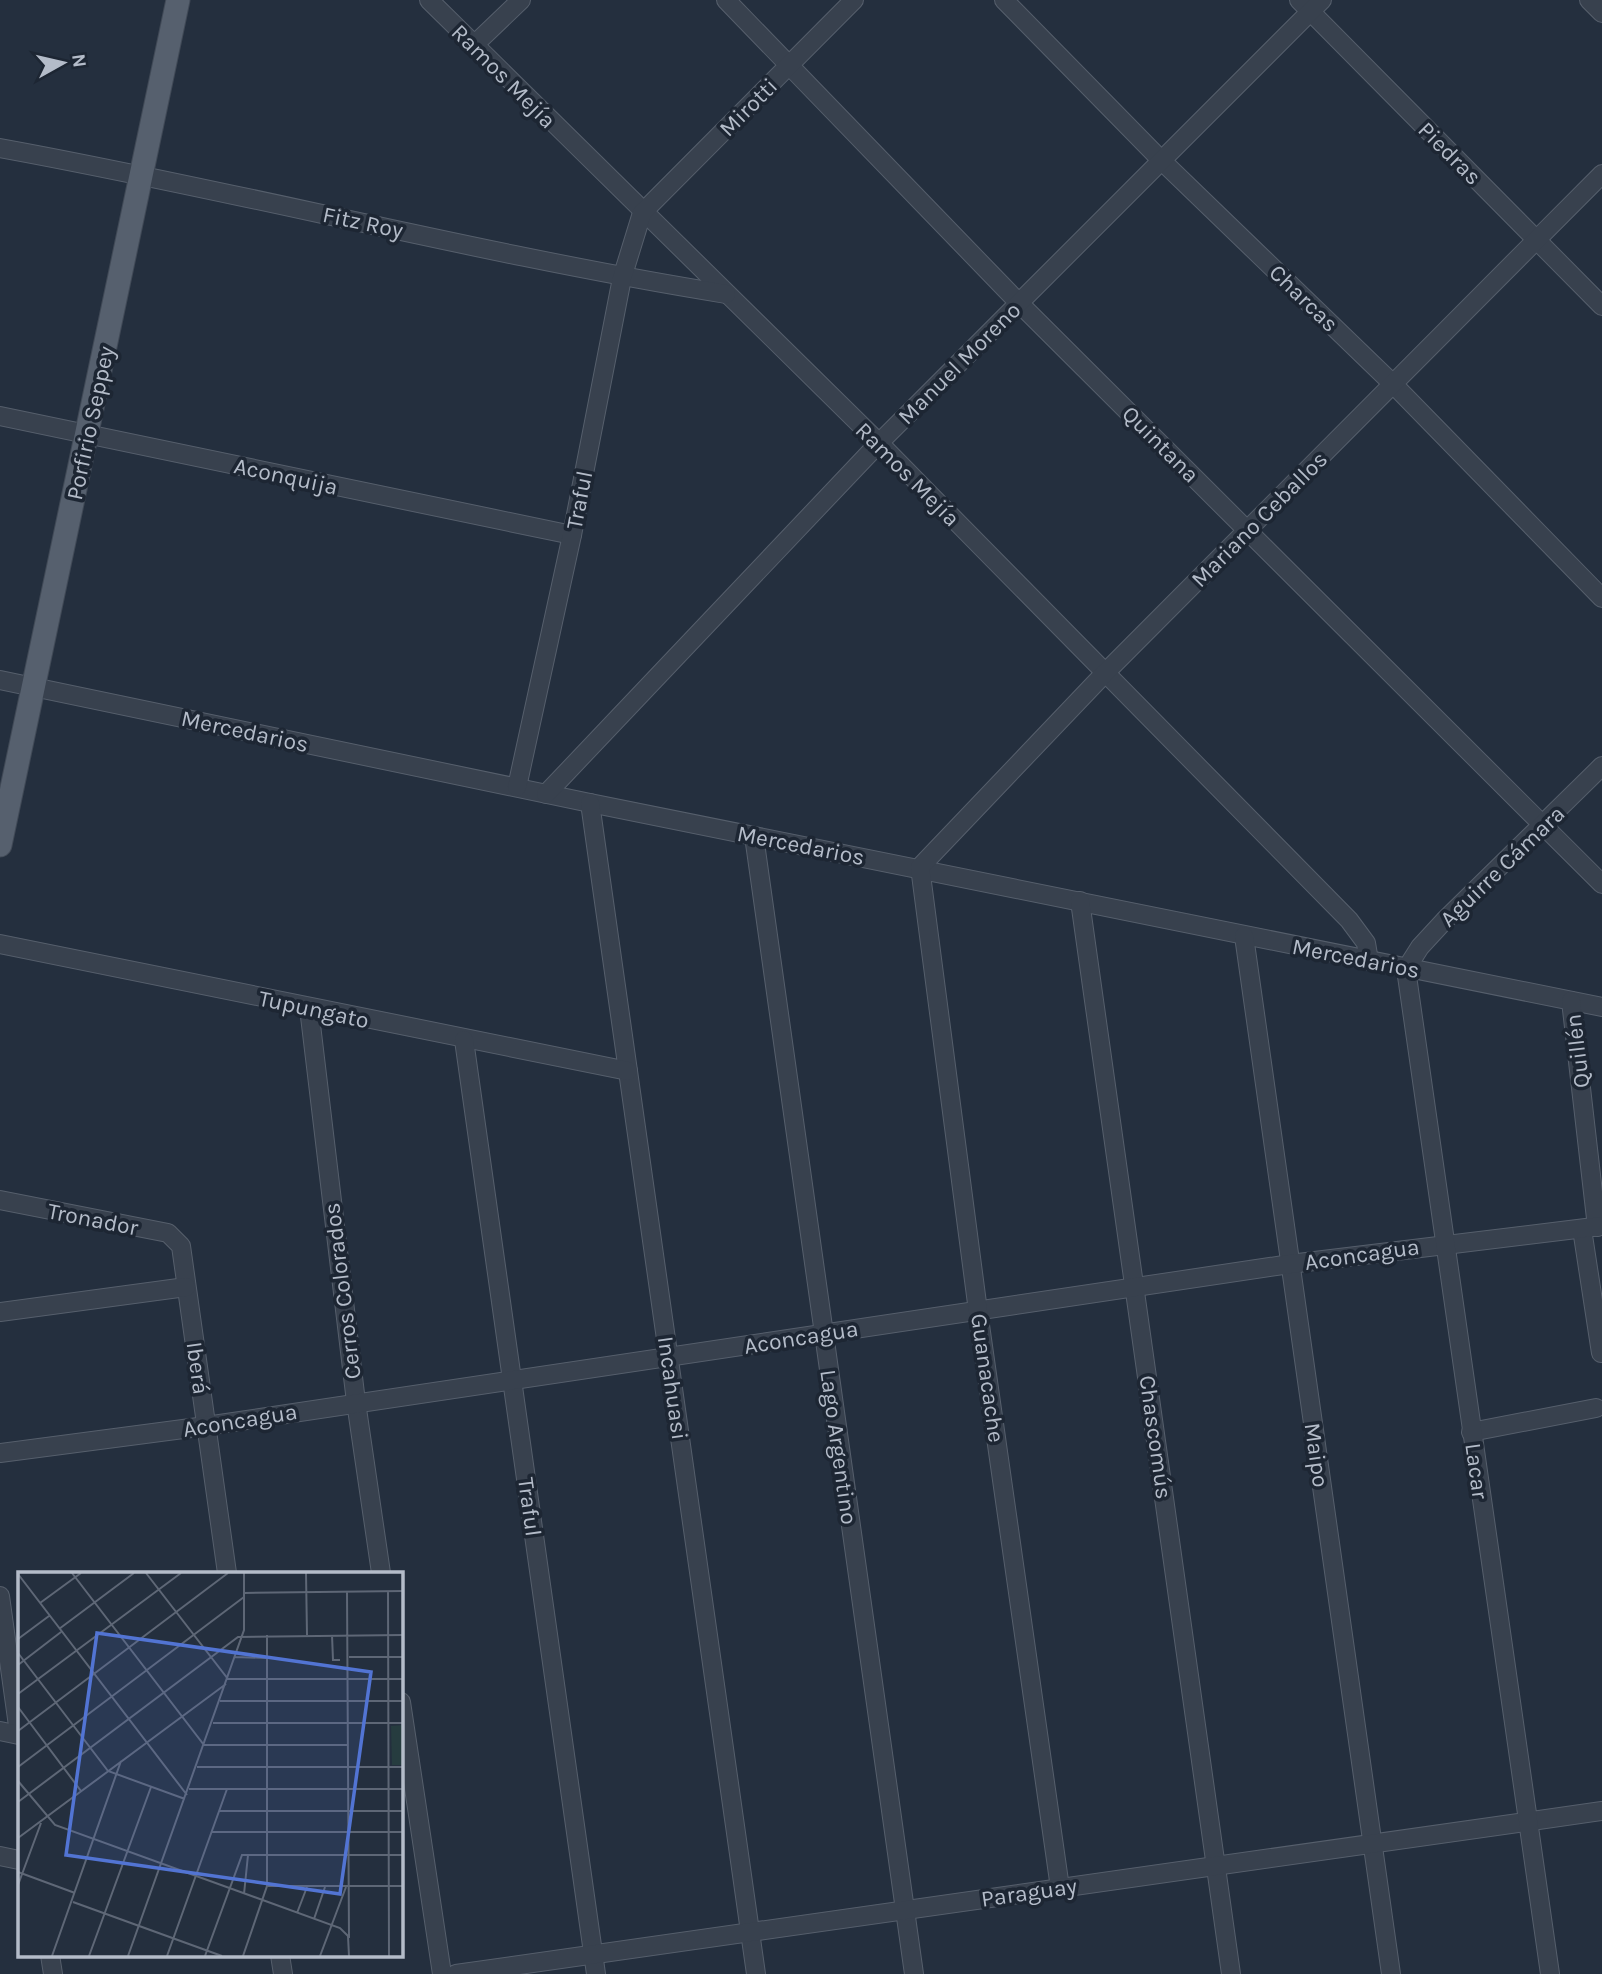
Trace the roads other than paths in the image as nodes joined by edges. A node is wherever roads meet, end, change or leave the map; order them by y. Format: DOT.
graph roads {
  1 [pos="178,0"];
  2 [pos="429,0"];
  3 [pos="521,0"];
  4 [pos="726,0"];
  5 [pos="854,0"];
  6 [pos="1004,0"];
  7 [pos="1590,0"];
  8 [pos="1310,4"];
  9 [pos="1602,13"];
  10 [pos="474,45"];
  11 [pos="791,65"];
  12 [pos="0,148"];
  13 [pos="1161,160"];
  14 [pos="141,174"];
  15 [pos="1602,174"];
  16 [pos="642,213"];
  17 [pos="1537,240"];
  18 [pos="622,278"];
  19 [pos="726,295"];
  20 [pos="1019,303"];
  21 [pos="1602,306"];
  22 [pos="1394,385"];
  23 [pos="0,416"];
  24 [pos="88,436"];
  25 [pos="879,443"];
  26 [pos="1248,530"];
  27 [pos="572,535"];
  28 [pos="1602,598"];
  29 [pos="1104,674"];
  30 [pos="0,680"];
  31 [pos="34,687"];
  32 [pos="1602,766"];
  33 [pos="517,787"];
  34 [pos="546,793"];
  35 [pos="590,803"];
  36 [pos="1544,825"];
  37 [pos="754,836"];
  38 [pos="0,845"];
  39 [pos="920,867"];
  40 [pos="1602,884"];
  41 [pos="1080,901"];
  42 [pos="1244,936"];
  43 [pos="0,944"];
  44 [pos="1369,961"];
  45 [pos="1406,969"];
  46 [pos="1571,1001"];
  47 [pos="1602,1007"];
  48 [pos="309,1008"];
  49 [pos="464,1040"];
  50 [pos="628,1071"];
  51 [pos="0,1200"];
  52 [pos="1594,1227"];
  53 [pos="1443,1243"];
  54 [pos="181,1246"];
  55 [pos="1290,1264"];
  56 [pos="186,1287"];
  57 [pos="1135,1287"];
  58 [pos="978,1311"];
  59 [pos="0,1312"];
  60 [pos="823,1334"];
  61 [pos="1601,1353"];
  62 [pos="668,1357"];
  63 [pos="512,1379"];
  64 [pos="356,1402"];
  65 [pos="1596,1408"];
  66 [pos="206,1426"];
  67 [pos="1471,1432"];
  68 [pos="0,1453"];
  69 [pos="226,1572"];
  70 [pos="382,1572"];
  71 [pos="0,1598"];
  72 [pos="402,1709"];
  73 [pos="18,1727"];
  74 [pos="0,1731"];
  75 [pos="18,1734"];
  76 [pos="1602,1811"];
  77 [pos="1529,1821"];
  78 [pos="1372,1843"];
  79 [pos="0,1856"];
  80 [pos="18,1860"];
  81 [pos="1216,1867"];
  82 [pos="1060,1888"];
  83 [pos="904,1910"];
  84 [pos="749,1932"];
  85 [pos="593,1954"];
  86 [pos="50,1956"];
  87 [pos="280,1956"];
  88 [pos="53,1974"];
  89 [pos="283,1974"];
  90 [pos="442,1974"];
  91 [pos="456,1974"];
  92 [pos="596,1974"];
  93 [pos="756,1974"];
  94 [pos="914,1974"];
  95 [pos="1231,1974"];
  96 [pos="1391,1974"];
  97 [pos="1550,1974"];
  1 -- 14 [label="main road, Porfirio Seppey"];
  2 -- 10 [label="street, Ramos Mejía"];
  3 -- 10 [label="street"];
  4 -- 11 [label="street, Quintana"];
  5 -- 11 [label="street, Mirotti"];
  6 -- 13 [label="street, Charcas"];
  7 -- 9 [label="street"];
  8 -- 13 [label="street, Manuel Moreno"];
  8 -- 17 [label="street, Piedras"];
  10 -- 16 [label="street, Ramos Mejía"];
  11 -- 16 [label="street, Mirotti"];
  11 -- 20 [label="street, Quintana"];
  12 -- 14 [label="street, Fitz Roy"];
  13 -- 20 [label="street, Manuel Moreno"];
  13 -- 22 [label="street, Charcas"];
  14 -- 18 [label="street, Fitz Roy"];
  14 -- 24 [label="main road, Porfirio Seppey"];
  15 -- 17 [label="street, Mariano Ceballos"];
  16 -- 18 [label="street, Traful"];
  16 -- 19 [label="street, Ramos Mejía"];
  17 -- 21 [label="street, Piedras"];
  17 -- 22 [label="street, Mariano Ceballos"];
  18 -- 19 [label="street, Fitz Roy"];
  18 -- 27 [label="street, Traful"];
  19 -- 25 [label="street, Ramos Mejía"];
  20 -- 25 [label="street, Manuel Moreno"];
  20 -- 26 [label="street, Quintana"];
  22 -- 26 [label="street, Mariano Ceballos"];
  22 -- 28 [label="street, Charcas"];
  23 -- 24 [label="street, Aconquija"];
  24 -- 27 [label="street, Aconquija"];
  24 -- 31 [label="main road, Porfirio Seppey"];
  25 -- 29 [label="street, Ramos Mejía"];
  25 -- 34 [label="street, Manuel Moreno"];
  26 -- 29 [label="street, Mariano Ceballos"];
  26 -- 36 [label="street, Quintana"];
  27 -- 33 [label="street, Traful"];
  29 -- 39 [label="street, Mariano Ceballos"];
  29 -- 44 [label="street, Ramos Mejía"];
  30 -- 31 [label="street, Mercedarios"];
  31 -- 33 [label="street, Mercedarios"];
  31 -- 38 [label="main road, Porfirio Seppey"];
  32 -- 36 [label="street, Aguirre Cámara"];
  33 -- 34 [label="street, Mercedarios"];
  34 -- 35 [label="street, Mercedarios"];
  35 -- 37 [label="street, Mercedarios"];
  35 -- 50 [label="street, Incahuasi"];
  36 -- 40 [label="street, Quintana"];
  36 -- 45 [label="street, Aguirre Cámara"];
  37 -- 39 [label="street, Mercedarios"];
  37 -- 60 [label="street, Lago Argentino"];
  39 -- 41 [label="street, Mercedarios"];
  39 -- 58 [label="street, Guanacache"];
  41 -- 42 [label="street, Mercedarios"];
  41 -- 57 [label="street, Chascomús"];
  42 -- 44 [label="street, Mercedarios"];
  42 -- 55 [label="street, Maipo"];
  43 -- 48 [label="street, Tupungato"];
  44 -- 45 [label="street, Mercedarios"];
  45 -- 46 [label="street, Mercedarios"];
  45 -- 53 [label="street, Lacar"];
  46 -- 47 [label="street, Mercedarios"];
  46 -- 52 [label="street, Quillén"];
  48 -- 49 [label="street, Tupungato"];
  48 -- 64 [label="street, Cerros Colorados"];
  49 -- 50 [label="street, Tupungato"];
  49 -- 63 [label="street, Traful"];
  50 -- 62 [label="street, Incahuasi"];
  51 -- 54 [label="street, Tronador"];
  52 -- 53 [label="street, Aconcagua"];
  52 -- 61 [label="street, Quillén"];
  53 -- 55 [label="street, Aconcagua"];
  53 -- 67 [label="street, Lacar"];
  54 -- 56 [label="street, Iberá"];
  55 -- 57 [label="street, Aconcagua"];
  55 -- 78 [label="street, Maipo"];
  56 -- 59 [label="street"];
  56 -- 66 [label="street, Iberá"];
  57 -- 58 [label="street, Aconcagua"];
  57 -- 81 [label="street, Chascomús"];
  58 -- 60 [label="street, Aconcagua"];
  58 -- 82 [label="street, Guanacache"];
  60 -- 62 [label="street, Aconcagua"];
  60 -- 83 [label="street, Lago Argentino"];
  62 -- 63 [label="street, Aconcagua"];
  62 -- 84 [label="street, Incahuasi"];
  63 -- 64 [label="street, Aconcagua"];
  63 -- 85 [label="street, Traful"];
  64 -- 66 [label="street, Aconcagua"];
  64 -- 70 [label="street, Cerros Colorados"];
  65 -- 67 [label="street"];
  66 -- 68 [label="street, Aconcagua"];
  66 -- 69 [label="street, Iberá"];
  67 -- 77 [label="street, Lacar"];
  71 -- 73 [label="street"];
  72 -- 90 [label="street"];
  74 -- 75 [label="street"];
  76 -- 77 [label="street, Paraguay"];
  77 -- 78 [label="street, Paraguay"];
  77 -- 97 [label="street, Lacar"];
  78 -- 81 [label="street, Paraguay"];
  78 -- 96 [label="street, Maipo"];
  79 -- 80 [label="street"];
  81 -- 82 [label="street, Paraguay"];
  81 -- 95 [label="street, Chascomús"];
  82 -- 83 [label="street, Paraguay"];
  83 -- 84 [label="street, Paraguay"];
  83 -- 94 [label="street, Lago Argentino"];
  84 -- 85 [label="street, Paraguay"];
  84 -- 93 [label="street, Incahuasi"];
  85 -- 91 [label="street, Paraguay"];
  85 -- 92 [label="street, Traful"];
  86 -- 88 [label="street"];
  87 -- 89 [label="street"];
}
